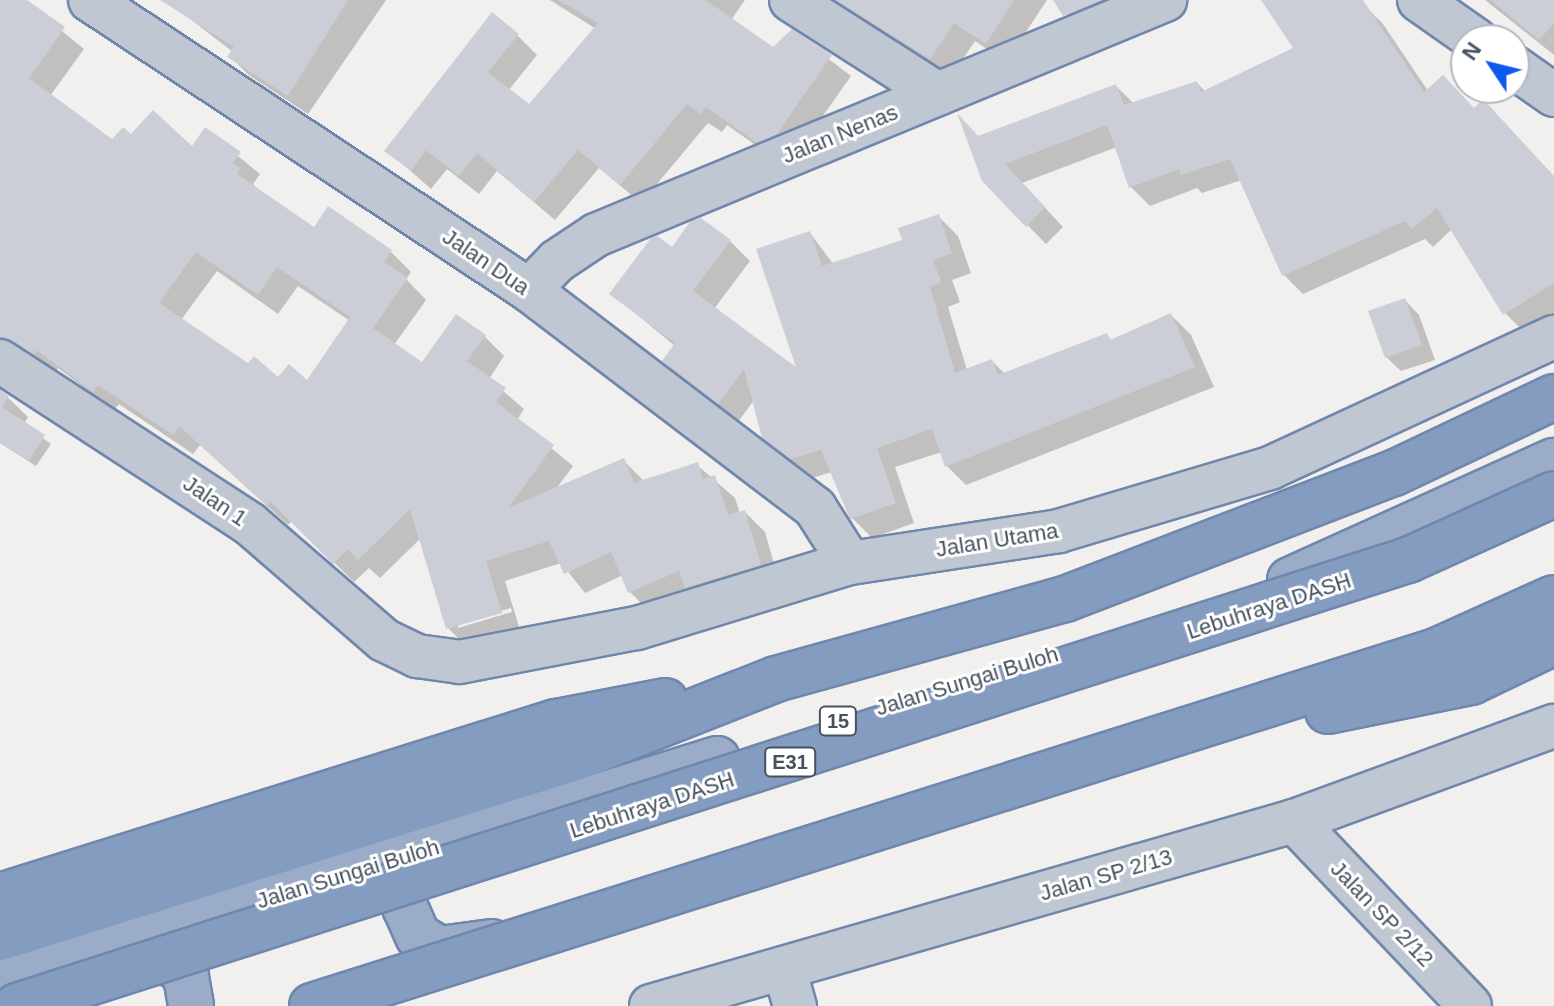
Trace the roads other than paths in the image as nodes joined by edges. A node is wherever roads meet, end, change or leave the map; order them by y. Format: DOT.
graph roads {
  1 [pos="90,0"];
  2 [pos="791,0"];
  3 [pos="1165,0"];
  4 [pos="1419,0"];
  5 [pos="1453,24"];
  6 [pos="1530,78"];
  7 [pos="938,94"];
  8 [pos="1554,95"];
  9 [pos="529,290"];
  10 [pos="1554,337"];
  11 [pos="0,361"];
  12 [pos="1554,397"];
  13 [pos="1554,461"];
  14 [pos="1554,494"];
  15 [pos="850,563"];
  16 [pos="1554,598"];
  17 [pos="1554,642"];
  18 [pos="417,656"];
  19 [pos="776,679"];
  20 [pos="1554,726"];
  21 [pos="1106,755"];
  22 [pos="1294,821"];
  23 [pos="423,851"];
  24 [pos="0,896"];
  25 [pos="573,931"];
  26 [pos="0,938"];
  27 [pos="110,948"];
  28 [pos="0,982"];
  29 [pos="790,987"];
  30 [pos="402,994"];
  31 [pos="17,1006"];
  32 [pos="191,1006"];
  33 [pos="312,1006"];
  34 [pos="335,1006"];
  35 [pos="651,1006"];
  36 [pos="1470,1006"];
  1 -- 9 [label="street, Jalan Dua"];
  2 -- 7 [label="street"];
  3 -- 7 [label="street, Jalan Nenas"];
  4 -- 5 [label="street"];
  6 -- 8 [label="street"];
  7 -- 9 [label="street, Jalan Nenas"];
  9 -- 15 [label="street, Jalan Dua"];
  10 -- 15 [label="street, Jalan Utama"];
  11 -- 18 [label="street, Jalan 1"];
  12 -- 19 [label="highway"];
  13 -- 23 [label="highway, Jalan Sungai Buloh / 15"];
  14 -- 31 [label="highway, Lebuhraya DASH / E31, bridge"];
  15 -- 18 [label="street, Jalan Utama"];
  16 -- 21 [label="highway, bridge"];
  16 -- 25 [label="highway"];
  17 -- 21 [label="highway, bridge"];
  19 -- 24 [label="highway"];
  19 -- 26 [label="highway"];
  20 -- 22 [label="street, Jalan SP 2/13"];
  21 -- 33 [label="highway, bridge"];
  22 -- 29 [label="street, Jalan SP 2/13"];
  22 -- 36 [label="street, Jalan SP 2/12"];
  23 -- 25 [label="highway"];
  23 -- 27 [label="highway, Jalan Sungai Buloh / 15"];
  25 -- 30 [label="highway"];
  27 -- 28 [label="highway, Jalan Sungai Buloh / 15"];
  27 -- 32 [label="highway"];
  29 -- 35 [label="street, Jalan SP 2/13"];
  30 -- 34 [label="highway"];
}
